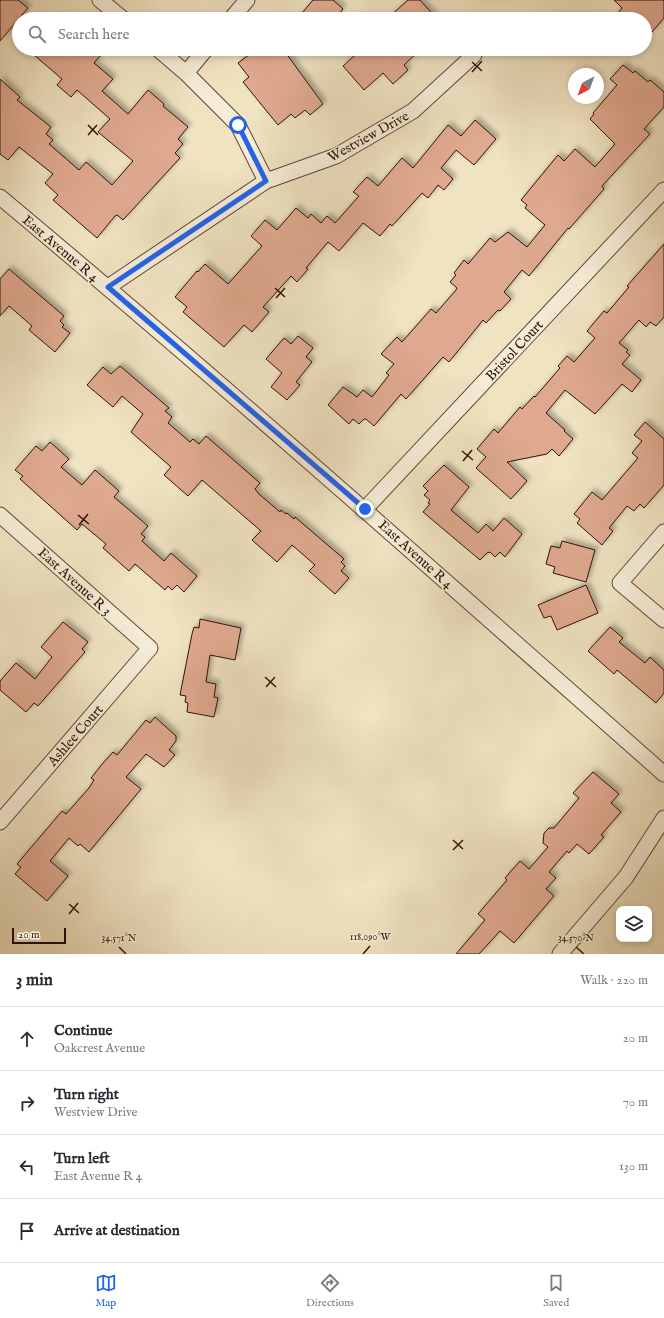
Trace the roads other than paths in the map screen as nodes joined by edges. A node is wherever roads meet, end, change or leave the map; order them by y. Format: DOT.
graph roads {
  1 [pos="100,0"];
  2 [pos="246,0"];
  3 [pos="115,12"];
  4 [pos="237,12"];
  5 [pos="166,56"];
  6 [pos="200,56"];
  7 [pos="473,56"];
  8 [pos="186,73"];
  9 [pos="266,181"];
  10 [pos="664,190"];
  11 [pos="0,197"];
  12 [pos="108,287"];
  13 [pos="365,509"];
  14 [pos="0,515"];
  15 [pos="664,532"];
  16 [pos="664,620"];
  17 [pos="150,648"];
  18 [pos="664,774"];
  19 [pos="664,818"];
  20 [pos="0,822"];
  21 [pos="560,954"];
  1 -- 3 [label="street"];
  2 -- 4 [label="street"];
  5 -- 8 [label="street"];
  6 -- 8 [label="street"];
  7 -- 9 [label="street, Westview Drive"];
  8 -- 9 [label="street"];
  9 -- 12 [label="street, Westview Drive"];
  10 -- 13 [label="street, Bristol Court"];
  11 -- 12 [label="street, East Avenue R 4"];
  12 -- 13 [label="street, East Avenue R 4"];
  13 -- 18 [label="street, East Avenue R 4"];
  14 -- 17 [label="street, East Avenue R 3"];
  15 -- 16 [label="street"];
  17 -- 20 [label="street, Ashlee Court"];
  19 -- 21 [label="street"];
}
